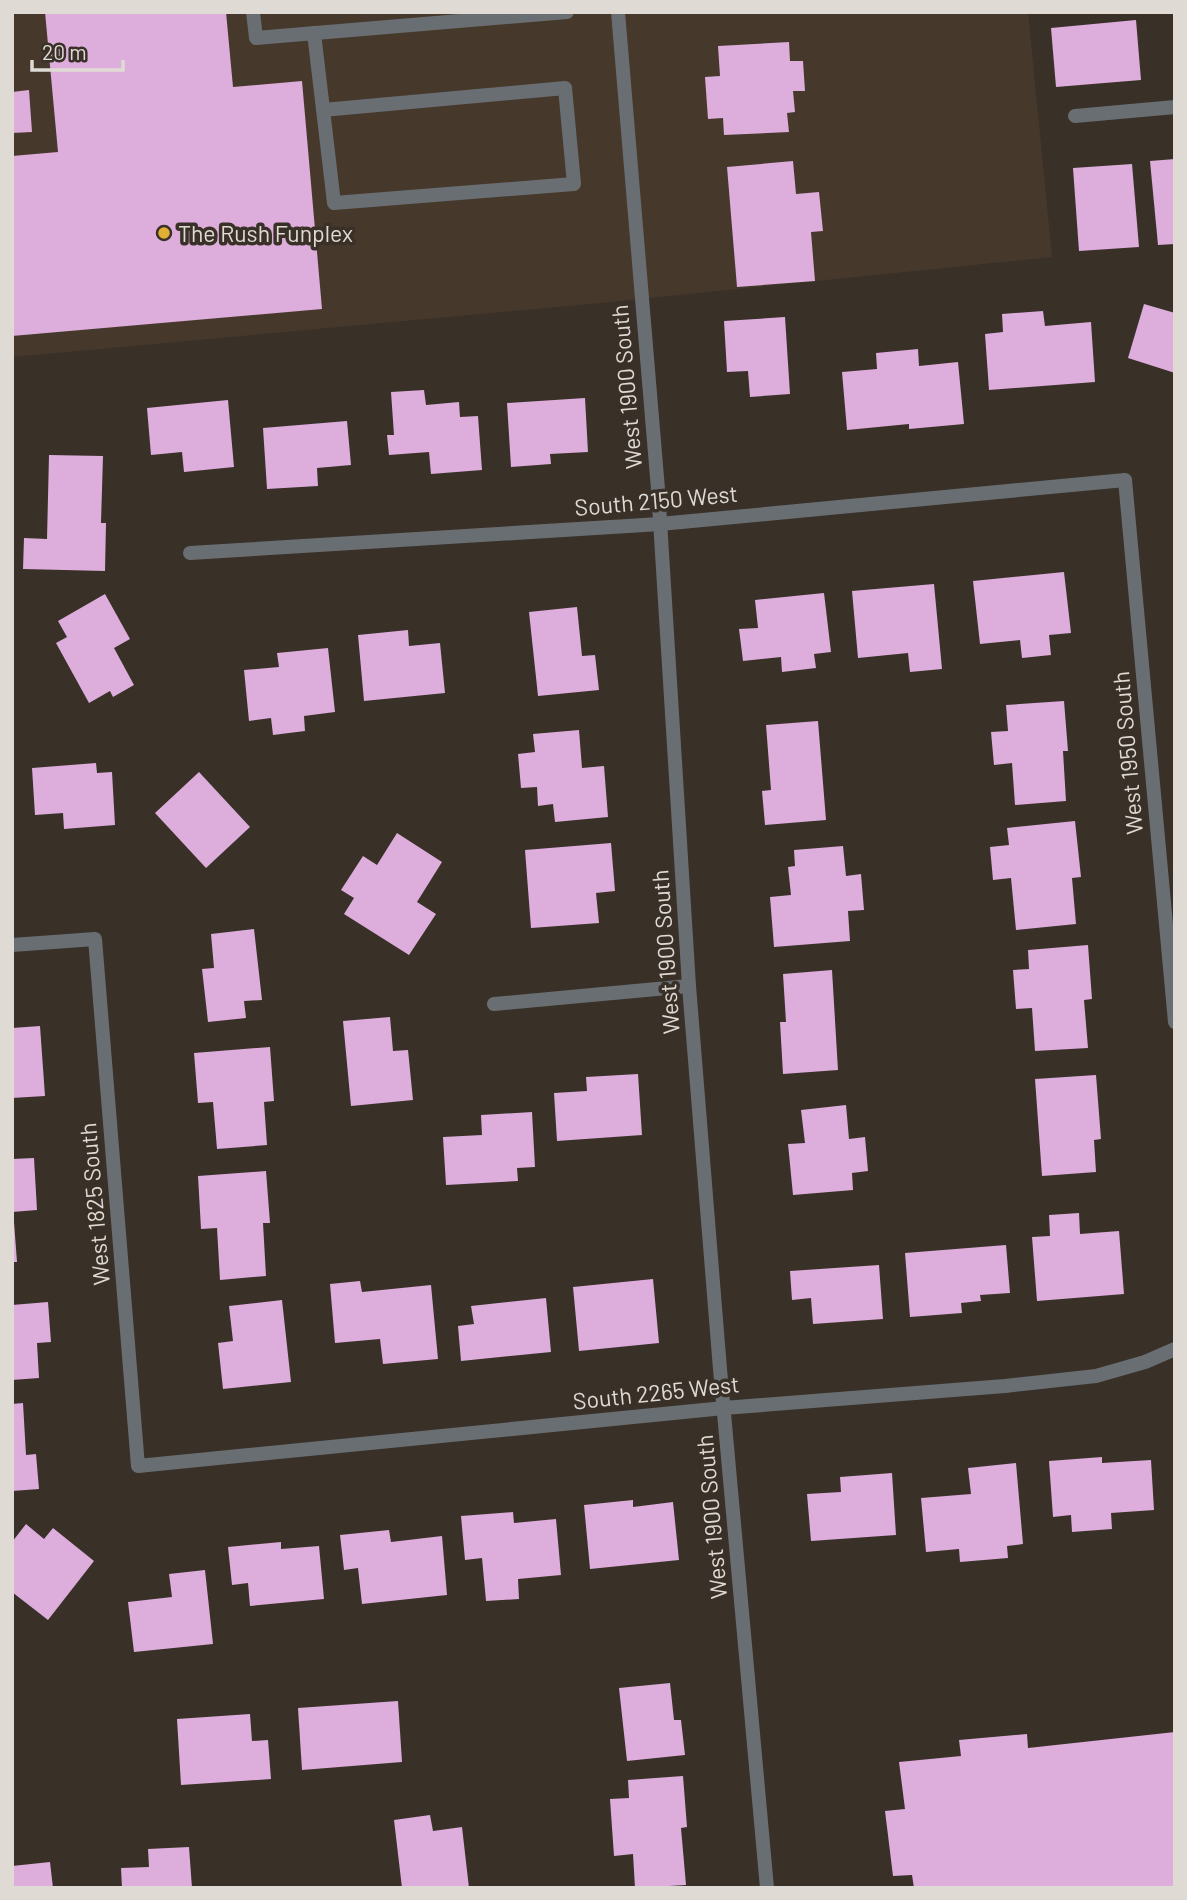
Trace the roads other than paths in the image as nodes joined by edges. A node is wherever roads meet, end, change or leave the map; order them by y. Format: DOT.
graph roads {
  1 [pos="253,12"];
  2 [pos="567,12"];
  3 [pos="618,12"];
  4 [pos="449,17"];
  5 [pos="314,33"];
  6 [pos="1175,107"];
  7 [pos="323,110"];
  8 [pos="1075,116"];
  9 [pos="1125,480"];
  10 [pos="660,524"];
  11 [pos="191,554"];
  12 [pos="12,945"];
  13 [pos="689,986"];
  14 [pos="494,1004"];
  15 [pos="1175,1022"];
  16 [pos="1175,1349"];
  17 [pos="724,1408"];
  18 [pos="138,1466"];
  19 [pos="767,1888"];
  1 -- 5 [label="street"];
  2 -- 4 [label="street"];
  3 -- 10 [label="street, West 1900 South"];
  4 -- 5 [label="street"];
  5 -- 7 [label="street"];
  6 -- 8 [label="street"];
  7 -- 7 [label="street"];
  9 -- 10 [label="street, South 2150 West"];
  9 -- 15 [label="street, West 1950 South"];
  10 -- 11 [label="street, South 2150 West"];
  10 -- 13 [label="street, West 1900 South"];
  12 -- 18 [label="street, West 1825 South"];
  13 -- 14 [label="street"];
  13 -- 17 [label="street, West 1900 South"];
  16 -- 17 [label="street, South 2265 West"];
  17 -- 18 [label="street, South 2265 West"];
  17 -- 19 [label="street, West 1900 South"];
}
